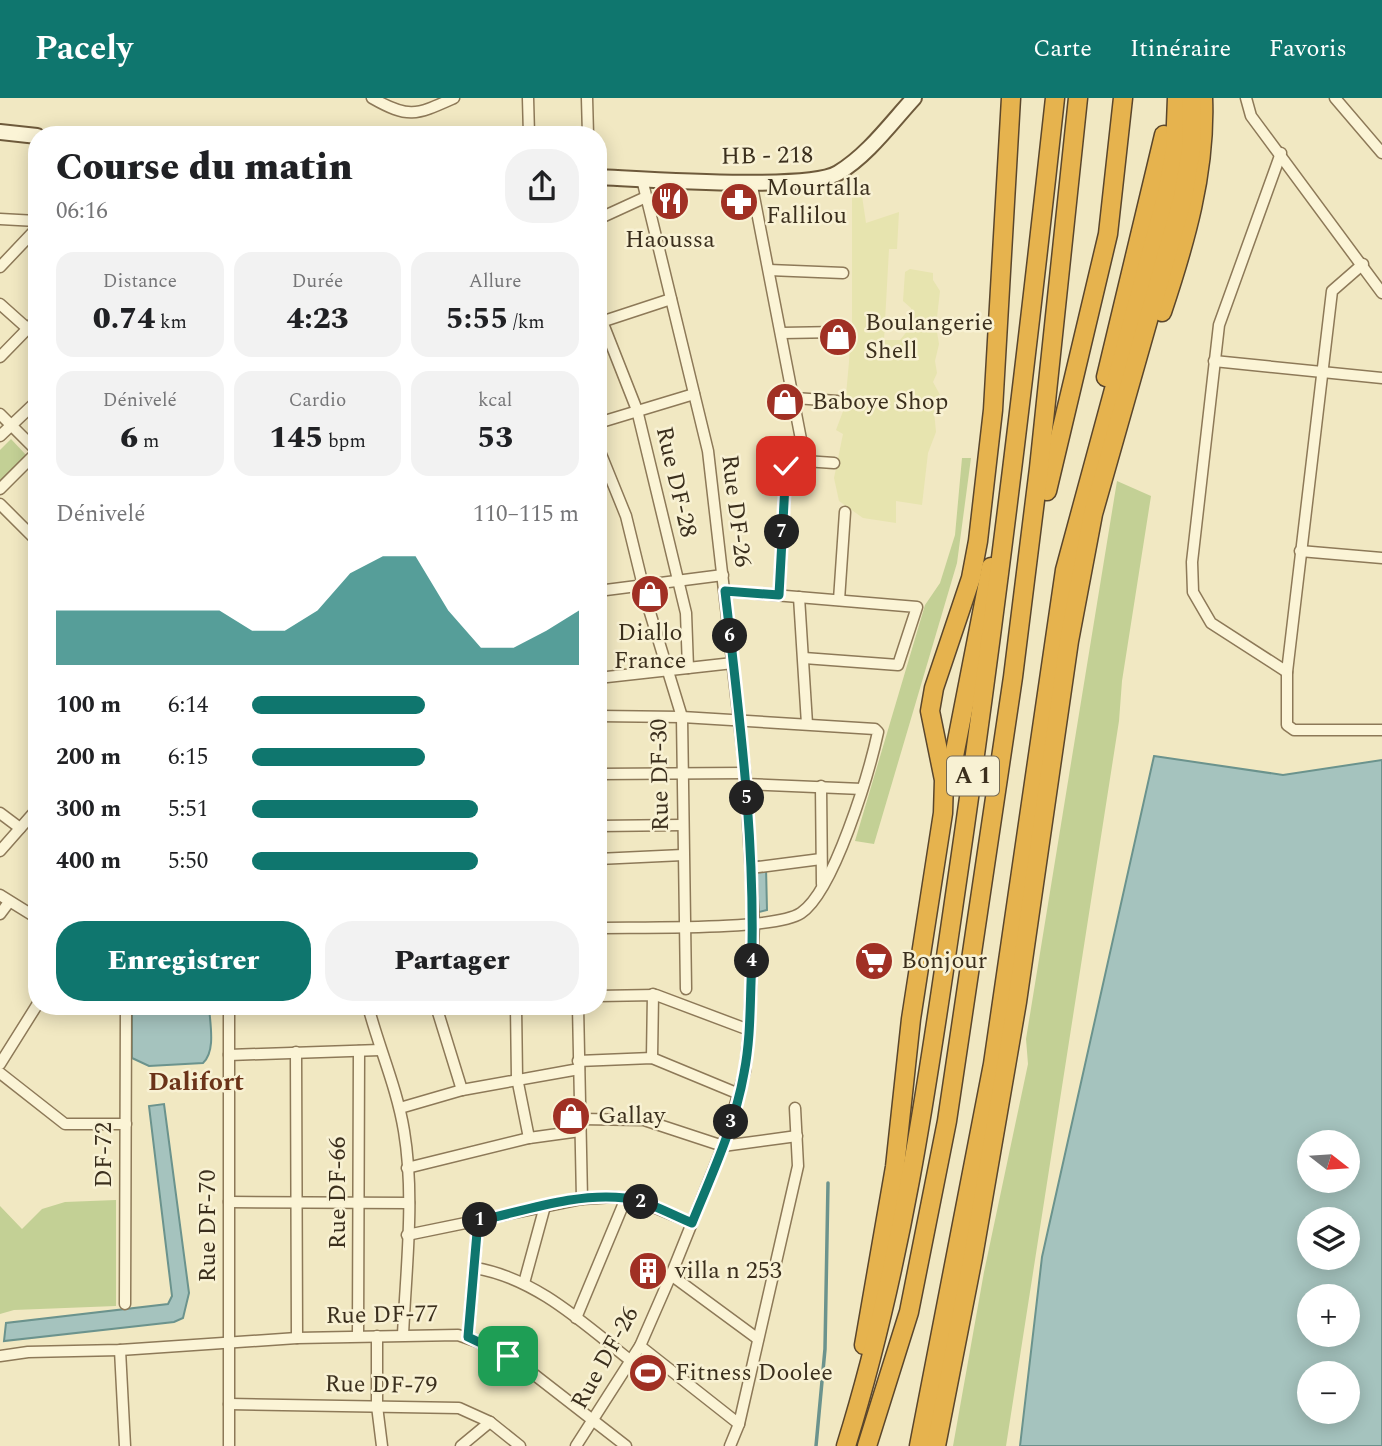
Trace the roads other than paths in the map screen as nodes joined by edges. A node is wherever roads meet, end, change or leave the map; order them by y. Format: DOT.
graph roads {
  1 [pos="372,98"];
  2 [pos="454,98"];
  3 [pos="528,98"];
  4 [pos="587,98"];
  5 [pos="999,98"];
  6 [pos="1011,98"];
  7 [pos="1055,98"];
  8 [pos="1078,98"];
  9 [pos="1124,98"];
  10 [pos="1167,98"];
  11 [pos="1177,98"];
  12 [pos="1192,98"];
  13 [pos="1203,98"];
  14 [pos="1246,98"];
  15 [pos="1335,98"];
  16 [pos="909,101"];
  17 [pos="529,126"];
  18 [pos="588,126"];
  19 [pos="0,132"];
  20 [pos="28,135"];
  21 [pos="1008,144"];
  22 [pos="1281,153"];
  23 [pos="1382,153"];
  24 [pos="607,177"];
  25 [pos="642,179"];
  26 [pos="751,181"];
  27 [pos="1175,196"];
  28 [pos="646,197"];
  29 [pos="607,215"];
  30 [pos="0,219"];
  31 [pos="28,221"];
  32 [pos="28,237"];
  33 [pos="1363,264"];
  34 [pos="0,267"];
  35 [pos="769,270"];
  36 [pos="843,273"];
  37 [pos="1382,293"];
  38 [pos="671,299"];
  39 [pos="0,304"];
  40 [pos="607,320"];
  41 [pos="28,329"];
  42 [pos="839,332"];
  43 [pos="782,333"];
  44 [pos="607,337"];
  45 [pos="0,357"];
  46 [pos="1214,361"];
  47 [pos="1323,372"];
  48 [pos="1382,378"];
  49 [pos="694,394"];
  50 [pos="795,398"];
  51 [pos="837,401"];
  52 [pos="28,410"];
  53 [pos="637,410"];
  54 [pos="0,414"];
  55 [pos="607,420"];
  56 [pos="11,426"];
  57 [pos="1019,427"];
  58 [pos="0,436"];
  59 [pos="28,443"];
  60 [pos="805,460"];
  61 [pos="28,461"];
  62 [pos="834,463"];
  63 [pos="607,468"];
  64 [pos="0,489"];
  65 [pos="0,504"];
  66 [pos="1087,511"];
  67 [pos="845,512"];
  68 [pos="28,532"];
  69 [pos="1300,551"];
  70 [pos="1382,558"];
  71 [pos="723,575"];
  72 [pos="677,579"];
  73 [pos="643,583"];
  74 [pos="607,589"];
  75 [pos="725,591"];
  76 [pos="779,595"];
  77 [pos="799,597"];
  78 [pos="839,600"];
  79 [pos="804,658"];
  80 [pos="733,663"];
  81 [pos="688,668"];
  82 [pos="668,670"];
  83 [pos="1287,672"];
  84 [pos="607,677"];
  85 [pos="1013,677"];
  86 [pos="607,716"];
  87 [pos="682,717"];
  88 [pos="1382,717"];
  89 [pos="740,720"];
  90 [pos="807,724"];
  91 [pos="1381,730"];
  92 [pos="682,773"];
  93 [pos="607,774"];
  94 [pos="746,778"];
  95 [pos="821,786"];
  96 [pos="862,789"];
  97 [pos="0,813"];
  98 [pos="943,813"];
  99 [pos="28,819"];
  100 [pos="682,825"];
  101 [pos="607,826"];
  102 [pos="20,828"];
  103 [pos="0,851"];
  104 [pos="682,855"];
  105 [pos="607,859"];
  106 [pos="821,859"];
  107 [pos="751,868"];
  108 [pos="823,887"];
  109 [pos="4,898"];
  110 [pos="28,913"];
  111 [pos="0,914"];
  112 [pos="754,924"];
  113 [pos="684,926"];
  114 [pos="607,928"];
  115 [pos="686,989"];
  116 [pos="653,994"];
  117 [pos="607,996"];
  118 [pos="31,1015"];
  119 [pos="126,1015"];
  120 [pos="229,1015"];
  121 [pos="370,1015"];
  122 [pos="439,1015"];
  123 [pos="516,1015"];
  124 [pos="578,1015"];
  125 [pos="749,1030"];
  126 [pos="380,1050"];
  127 [pos="359,1051"];
  128 [pos="296,1052"];
  129 [pos="229,1055"];
  130 [pos="652,1058"];
  131 [pos="0,1063"];
  132 [pos="578,1065"];
  133 [pos="0,1073"];
  134 [pos="517,1078"];
  135 [pos="462,1090"];
  136 [pos="739,1094"];
  137 [pos="400,1108"];
  138 [pos="795,1108"];
  139 [pos="580,1119"];
  140 [pos="125,1124"];
  141 [pos="580,1131"];
  142 [pos="797,1136"];
  143 [pos="529,1138"];
  144 [pos="723,1146"];
  145 [pos="407,1168"];
  146 [pos="626,1198"];
  147 [pos="582,1199"];
  148 [pos="229,1202"];
  149 [pos="297,1203"];
  150 [pos="359,1203"];
  151 [pos="409,1203"];
  152 [pos="545,1206"];
  153 [pos="478,1221"];
  154 [pos="692,1223"];
  155 [pos="407,1235"];
  156 [pos="475,1269"];
  157 [pos="671,1275"];
  158 [pos="524,1283"];
  159 [pos="125,1304"];
  160 [pos="576,1318"];
  161 [pos="403,1335"];
  162 [pos="358,1336"];
  163 [pos="377,1336"];
  164 [pos="468,1337"];
  165 [pos="297,1338"];
  166 [pos="758,1339"];
  167 [pos="229,1342"];
  168 [pos="640,1346"];
  169 [pos="899,1349"];
  170 [pos="120,1350"];
  171 [pos="0,1356"];
  172 [pos="631,1361"];
  173 [pos="229,1404"];
  174 [pos="377,1406"];
  175 [pos="594,1421"];
  176 [pos="489,1422"];
  177 [pos="739,1424"];
  178 [pos="847,1444"];
  179 [pos="124,1446"];
  180 [pos="229,1446"];
  181 [pos="382,1446"];
  182 [pos="461,1446"];
  183 [pos="520,1446"];
  184 [pos="576,1446"];
  185 [pos="626,1446"];
  186 [pos="730,1446"];
  187 [pos="867,1446"];
  188 [pos="880,1446"];
  189 [pos="919,1446"];
  190 [pos="936,1446"];
  1 -- 2 [label="street"];
  3 -- 17 [label="street"];
  4 -- 18 [label="street"];
  5 -- 21 [label="highway"];
  6 -- 21 [label="highway"];
  7 -- 57 [label="highway, A 1"];
  8 -- 85 [label="highway, A 1"];
  9 -- 85 [label="highway"];
  10 -- 66 [label="highway"];
  11 -- 27 [label="highway"];
  12 -- 27 [label="highway"];
  13 -- 66 [label="highway"];
  14 -- 22 [label="street"];
  15 -- 23 [label="street"];
  16 -- 26 [label="main road, HB - 218"];
  19 -- 20 [label="main road"];
  21 -- 98 [label="highway"];
  22 -- 33 [label="street"];
  22 -- 46 [label="street"];
  24 -- 25 [label="main road, HB - 218"];
  25 -- 26 [label="main road, HB - 218"];
  25 -- 28 [label="street, Rue DF-26"];
  26 -- 35 [label="street"];
  27 -- 66 [label="highway"];
  28 -- 29 [label="street"];
  28 -- 38 [label="street, Rue DF-26"];
  30 -- 31 [label="street"];
  32 -- 34 [label="street"];
  33 -- 37 [label="street"];
  33 -- 47 [label="street"];
  35 -- 36 [label="street"];
  35 -- 43 [label="street"];
  38 -- 40 [label="street"];
  38 -- 49 [label="street, Rue DF-26"];
  39 -- 41 [label="street"];
  41 -- 45 [label="street"];
  42 -- 43 [label="street"];
  43 -- 50 [label="street"];
  44 -- 53 [label="street, Rue DF-28"];
  46 -- 47 [label="street"];
  46 -- 83 [label="street"];
  47 -- 48 [label="street"];
  47 -- 69 [label="street"];
  49 -- 53 [label="street"];
  49 -- 71 [label="street, Rue DF-26"];
  50 -- 51 [label="street"];
  50 -- 60 [label="street"];
  52 -- 56 [label="street"];
  53 -- 55 [label="street"];
  53 -- 72 [label="street, Rue DF-28"];
  54 -- 56 [label="street"];
  56 -- 58 [label="street"];
  56 -- 59 [label="street"];
  57 -- 98 [label="highway"];
  57 -- 178 [label="highway, A 1"];
  60 -- 62 [label="street"];
  60 -- 76 [label="street"];
  61 -- 64 [label="street"];
  63 -- 73 [label="street, Rue DF-30"];
  65 -- 68 [label="street"];
  66 -- 189 [label="highway"];
  66 -- 190 [label="highway"];
  67 -- 78 [label="street"];
  69 -- 70 [label="street"];
  69 -- 83 [label="street"];
  71 -- 72 [label="street"];
  71 -- 75 [label="street, Rue DF-26"];
  72 -- 73 [label="street"];
  72 -- 81 [label="street, Rue DF-28"];
  73 -- 74 [label="street"];
  73 -- 82 [label="street, Rue DF-30"];
  75 -- 76 [label="street"];
  75 -- 80 [label="street, Rue DF-26"];
  76 -- 77 [label="street"];
  77 -- 78 [label="street"];
  77 -- 79 [label="street"];
  78 -- 79 [label="street"];
  79 -- 90 [label="street"];
  80 -- 81 [label="street"];
  80 -- 89 [label="street, Rue DF-26"];
  81 -- 82 [label="street"];
  82 -- 84 [label="street"];
  82 -- 87 [label="street, Rue DF-30"];
  83 -- 91 [label="street"];
  85 -- 169 [label="highway, A 1"];
  86 -- 87 [label="street"];
  87 -- 89 [label="street"];
  87 -- 92 [label="street, Rue DF-30"];
  88 -- 91 [label="street"];
  89 -- 90 [label="street"];
  89 -- 94 [label="street, Rue DF-26"];
  90 -- 96 [label="street"];
  92 -- 93 [label="street"];
  92 -- 94 [label="street"];
  92 -- 100 [label="street, Rue DF-30"];
  94 -- 95 [label="street"];
  94 -- 107 [label="street, Rue DF-26"];
  95 -- 96 [label="street"];
  95 -- 106 [label="street"];
  96 -- 108 [label="street"];
  97 -- 102 [label="street"];
  98 -- 178 [label="highway"];
  99 -- 102 [label="street"];
  100 -- 101 [label="street"];
  100 -- 104 [label="street, Rue DF-30"];
  102 -- 103 [label="street"];
  104 -- 105 [label="street"];
  104 -- 113 [label="street, Rue DF-30"];
  106 -- 107 [label="street"];
  106 -- 108 [label="street"];
  107 -- 112 [label="street, Rue DF-26"];
  108 -- 112 [label="street"];
  109 -- 110 [label="street"];
  109 -- 111 [label="street"];
  112 -- 113 [label="street"];
  112 -- 125 [label="street, Rue DF-26"];
  113 -- 114 [label="street"];
  113 -- 115 [label="street, Rue DF-30"];
  116 -- 117 [label="street"];
  116 -- 125 [label="street"];
  116 -- 130 [label="street"];
  118 -- 131 [label="street"];
  119 -- 140 [label="street, DF-72 / DF-72"];
  120 -- 129 [label="street, Rue DF-70"];
  121 -- 126 [label="street"];
  122 -- 135 [label="street"];
  123 -- 134 [label="street"];
  124 -- 132 [label="street"];
  125 -- 136 [label="street, Rue DF-26"];
  126 -- 127 [label="street"];
  126 -- 137 [label="street"];
  127 -- 128 [label="street"];
  127 -- 150 [label="street, Rue DF-66"];
  128 -- 129 [label="street"];
  128 -- 149 [label="street"];
  129 -- 148 [label="street, Rue DF-70"];
  130 -- 132 [label="street"];
  130 -- 136 [label="street"];
  132 -- 134 [label="street"];
  132 -- 139 [label="street"];
  133 -- 140 [label="street"];
  134 -- 135 [label="street"];
  134 -- 143 [label="street"];
  135 -- 137 [label="street"];
  136 -- 144 [label="street, Rue DF-26"];
  137 -- 145 [label="street"];
  138 -- 142 [label="street"];
  139 -- 141 [label="street"];
  139 -- 144 [label="street"];
  140 -- 159 [label="street, DF-72 / DF-72"];
  141 -- 143 [label="street"];
  141 -- 147 [label="street"];
  142 -- 144 [label="street"];
  142 -- 166 [label="street"];
  143 -- 145 [label="street"];
  144 -- 154 [label="street, Rue DF-26"];
  145 -- 151 [label="street"];
  146 -- 147 [label="street"];
  146 -- 154 [label="street"];
  146 -- 160 [label="street"];
  147 -- 152 [label="street"];
  148 -- 149 [label="street"];
  148 -- 167 [label="street, Rue DF-70"];
  149 -- 150 [label="street"];
  149 -- 165 [label="street"];
  150 -- 151 [label="street"];
  150 -- 162 [label="street, Rue DF-66"];
  151 -- 155 [label="street"];
  152 -- 153 [label="street"];
  152 -- 158 [label="street"];
  153 -- 155 [label="street"];
  153 -- 156 [label="street"];
  154 -- 157 [label="street, Rue DF-26"];
  155 -- 161 [label="street"];
  156 -- 158 [label="street"];
  156 -- 164 [label="street"];
  157 -- 166 [label="street"];
  157 -- 168 [label="street, Rue DF-26"];
  158 -- 160 [label="street"];
  160 -- 172 [label="street"];
  161 -- 163 [label="street, Rue DF-77"];
  161 -- 164 [label="street, Rue DF-77"];
  162 -- 163 [label="street, Rue DF-77"];
  162 -- 165 [label="street, Rue DF-77"];
  163 -- 174 [label="street"];
  164 -- 175 [label="street, Rue DF-77"];
  165 -- 167 [label="street, Rue DF-77"];
  166 -- 177 [label="street"];
  167 -- 170 [label="street, Rue DF-77"];
  167 -- 173 [label="street, Rue DF-70"];
  168 -- 172 [label="street, Rue DF-26"];
  168 -- 177 [label="street"];
  169 -- 187 [label="highway, A 1"];
  169 -- 188 [label="highway"];
  170 -- 171 [label="street, Rue DF-77"];
  170 -- 179 [label="street"];
  172 -- 175 [label="street, Rue DF-26"];
  173 -- 174 [label="street, Rue DF-79"];
  173 -- 180 [label="street, Rue DF-70"];
  174 -- 176 [label="street, Rue DF-79"];
  174 -- 181 [label="street"];
  175 -- 184 [label="street, Rue DF-26"];
  175 -- 185 [label="street, Rue DF-77"];
  176 -- 182 [label="street"];
  176 -- 183 [label="street, Rue DF-79"];
  177 -- 186 [label="street"];
}
